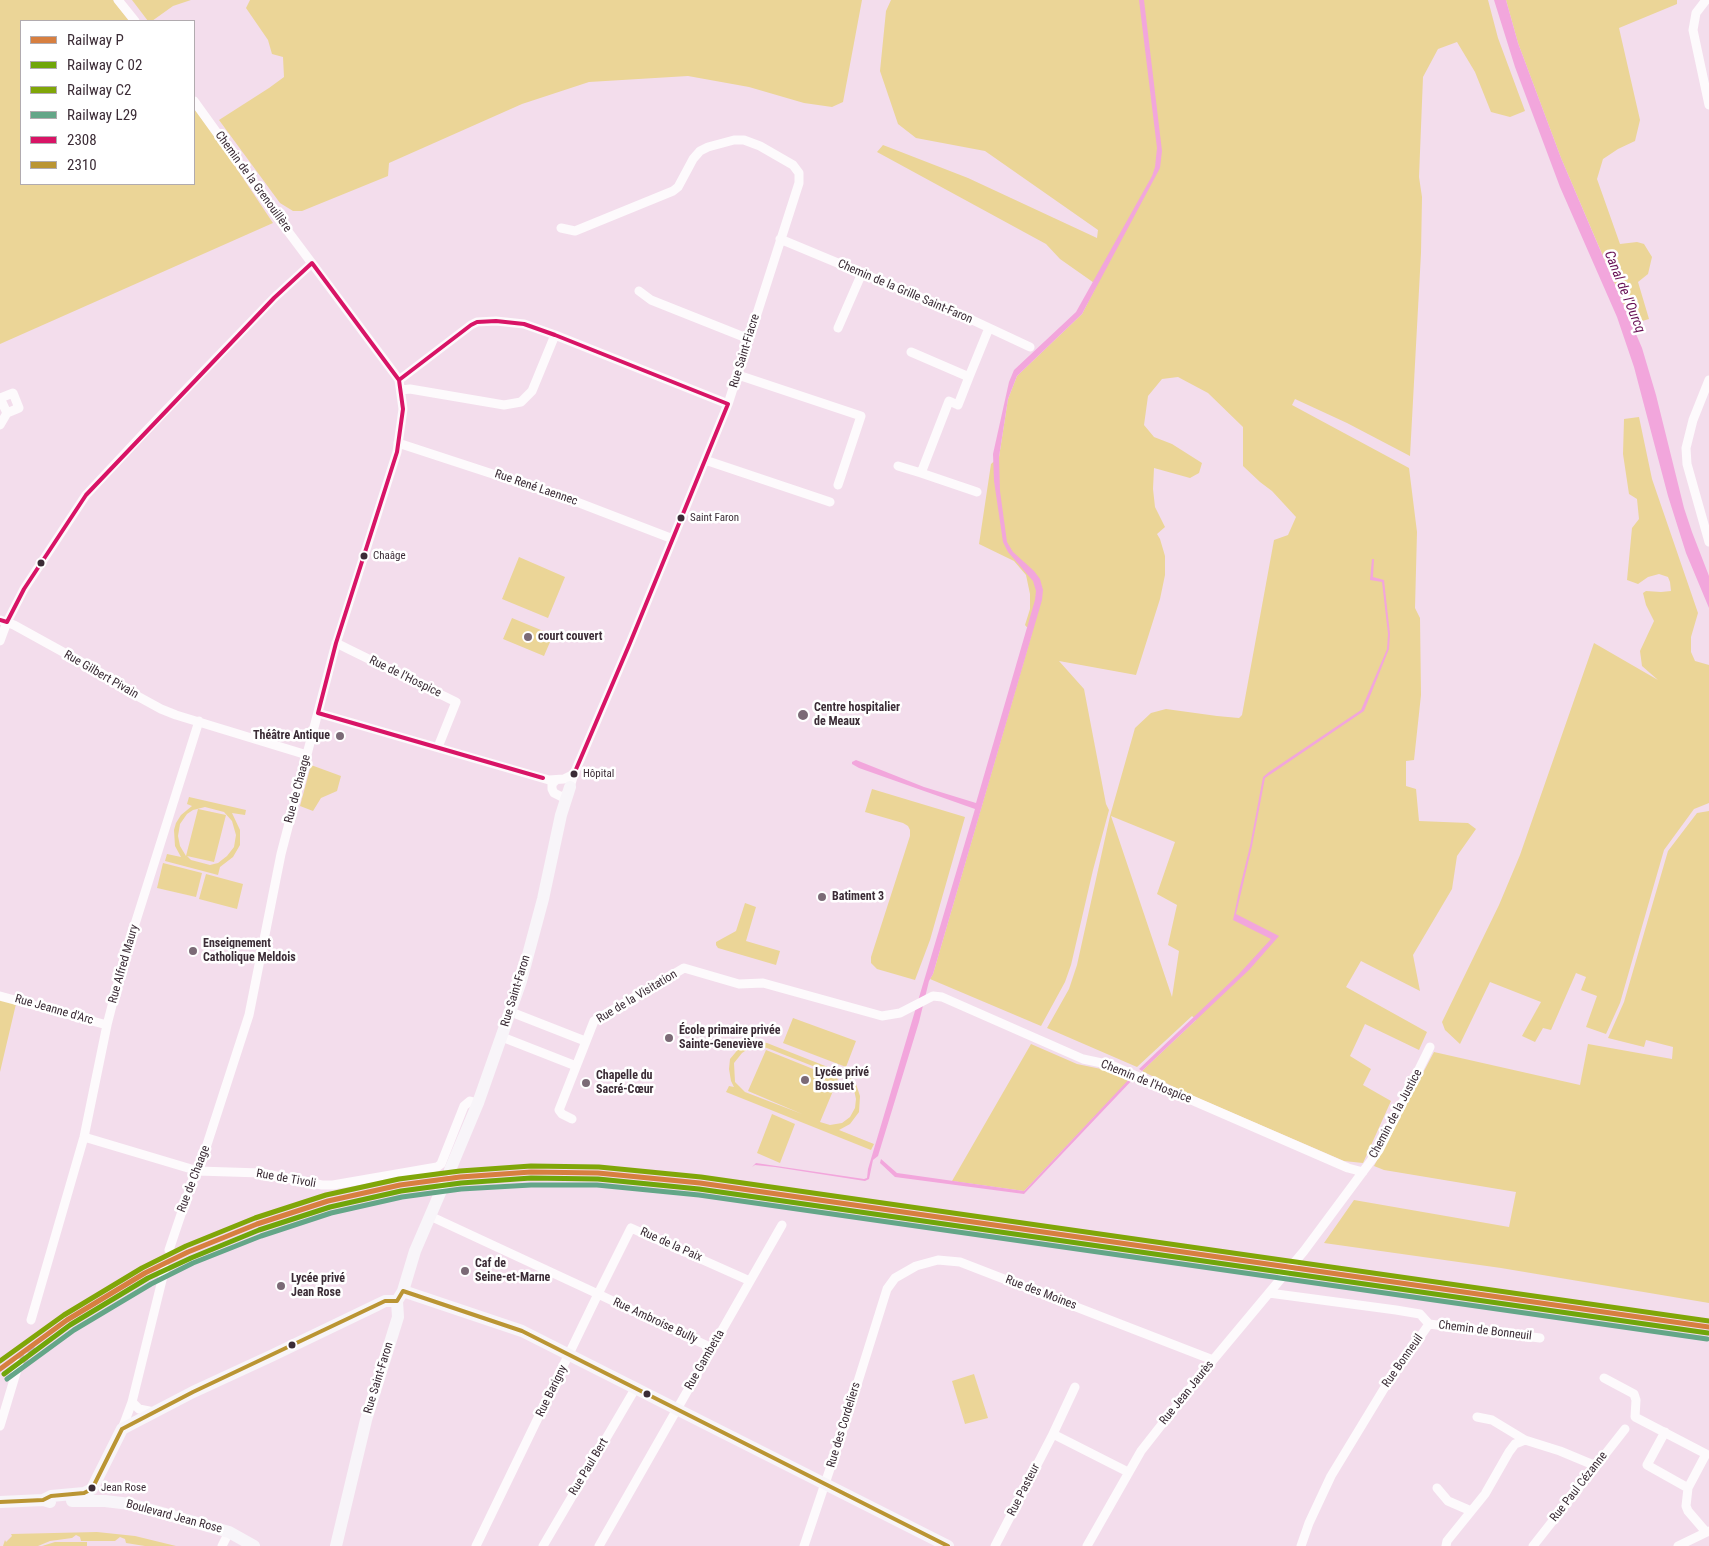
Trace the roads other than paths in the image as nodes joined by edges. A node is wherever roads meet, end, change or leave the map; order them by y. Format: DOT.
graph roads {
  1 [pos="118,0"];
  2 [pos="1706,0"];
  3 [pos="134,20"];
  4 [pos="195,102"];
  5 [pos="1709,105"];
  6 [pos="561,228"];
  7 [pos="780,239"];
  8 [pos="312,263"];
  9 [pos="862,273"];
  10 [pos="639,291"];
  11 [pos="838,328"];
  12 [pos="989,328"];
  13 [pos="555,335"];
  14 [pos="749,339"];
  15 [pos="1030,347"];
  16 [pos="911,352"];
  17 [pos="738,375"];
  18 [pos="969,377"];
  19 [pos="399,380"];
  20 [pos="1709,380"];
  21 [pos="401,390"];
  22 [pos="728,404"];
  23 [pos="7,414"];
  24 [pos="0,425"];
  25 [pos="398,443"];
  26 [pos="705,460"];
  27 [pos="898,466"];
  28 [pos="921,473"];
  29 [pos="838,485"];
  30 [pos="977,492"];
  31 [pos="830,502"];
  32 [pos="673,539"];
  33 [pos="1709,542"];
  34 [pos="3,621"];
  35 [pos="0,641"];
  36 [pos="336,643"];
  37 [pos="318,712"];
  38 [pos="198,721"];
  39 [pos="438,747"];
  40 [pos="307,755"];
  41 [pos="562,790"];
  42 [pos="0,996"];
  43 [pos="929,998"];
  44 [pos="511,1012"];
  45 [pos="107,1026"];
  46 [pos="502,1037"];
  47 [pos="585,1041"];
  48 [pos="1430,1047"];
  49 [pos="576,1066"];
  50 [pos="478,1103"];
  51 [pos="572,1119"];
  52 [pos="84,1137"];
  53 [pos="450,1170"];
  54 [pos="198,1171"];
  55 [pos="1363,1172"];
  56 [pos="443,1186"];
  57 [pos="430,1216"];
  58 [pos="782,1225"];
  59 [pos="169,1250"];
  60 [pos="1304,1251"];
  61 [pos="164,1268"];
  62 [pos="750,1281"];
  63 [pos="1269,1293"];
  64 [pos="598,1294"];
  65 [pos="400,1296"];
  66 [pos="883,1302"];
  67 [pos="32,1320"];
  68 [pos="1430,1324"];
  69 [pos="1540,1338"];
  70 [pos="712,1348"];
  71 [pos="569,1354"];
  72 [pos="1213,1360"];
  73 [pos="18,1363"];
  74 [pos="1604,1378"];
  75 [pos="1075,1387"];
  76 [pos="635,1389"];
  77 [pos="132,1402"];
  78 [pos="677,1409"];
  79 [pos="154,1412"];
  80 [pos="1477,1417"];
  81 [pos="0,1426"];
  82 [pos="122,1429"];
  83 [pos="1625,1429"];
  84 [pos="1665,1432"];
  85 [pos="1053,1434"];
  86 [pos="1524,1440"];
  87 [pos="1596,1466"];
  88 [pos="1128,1472"];
  89 [pos="826,1484"];
  90 [pos="1437,1488"];
  91 [pos="1688,1488"];
  92 [pos="43,1500"];
  93 [pos="0,1502"];
  94 [pos="1471,1511"];
  95 [pos="1708,1531"];
  96 [pos="229,1532"];
  97 [pos="222,1546"];
  98 [pos="254,1546"];
  99 [pos="336,1546"];
  100 [pos="476,1546"];
  101 [pos="543,1546"];
  102 [pos="599,1546"];
  103 [pos="804,1546"];
  104 [pos="948,1546"];
  105 [pos="995,1546"];
  106 [pos="1087,1546"];
  107 [pos="1301,1546"];
  108 [pos="1446,1546"];
  109 [pos="1533,1546"];
  110 [pos="1678,1546"];
  1 -- 3 [label="street"];
  2 -- 5 [label="street"];
  4 -- 8 [label="street, Chemin de la Grenouillère"];
  6 -- 7 [label="street, Rue Saint-Fiacre"];
  7 -- 9 [label="street, Chemin de la Grille Saint-Faron"];
  7 -- 14 [label="street, Rue Saint-Fiacre"];
  8 -- 19 [label="street, Rue de Chaage"];
  8 -- 34 [label="street"];
  9 -- 11 [label="street"];
  9 -- 12 [label="street, Chemin de la Grille Saint-Faron"];
  10 -- 14 [label="street"];
  12 -- 15 [label="street, Chemin de la Grille Saint-Faron"];
  12 -- 18 [label="street"];
  13 -- 19 [label="street"];
  13 -- 21 [label="street"];
  13 -- 22 [label="street"];
  14 -- 17 [label="street, Rue Saint-Fiacre"];
  16 -- 18 [label="street"];
  17 -- 22 [label="street, Rue Saint-Fiacre"];
  17 -- 29 [label="street"];
  18 -- 28 [label="street"];
  19 -- 21 [label="street, Rue de Chaage"];
  20 -- 33 [label="street"];
  21 -- 25 [label="street, Rue de Chaage"];
  22 -- 26 [label="street, Rue Saint-Fiacre"];
  23 -- 24 [label="street"];
  25 -- 32 [label="street, Rue René Laennec"];
  25 -- 36 [label="street, Rue de Chaage"];
  26 -- 31 [label="street"];
  26 -- 32 [label="street, Rue Saint-Fiacre"];
  27 -- 28 [label="street"];
  28 -- 30 [label="street"];
  32 -- 41 [label="street, Rue Saint-Fiacre"];
  34 -- 35 [label="street"];
  34 -- 38 [label="street, Rue Gilbert Pivain"];
  36 -- 37 [label="street, Rue de Chaage"];
  36 -- 39 [label="street, Rue de l'Hospice"];
  37 -- 39 [label="street"];
  37 -- 40 [label="street, Rue de Chaage"];
  38 -- 40 [label="street"];
  38 -- 45 [label="street, Rue Alfred Maury"];
  39 -- 41 [label="street"];
  40 -- 54 [label="street, Rue de Chaage"];
  41 -- 44 [label="street, Rue Saint-Faron"];
  42 -- 45 [label="street, Rue Jeanne d'Arc"];
  43 -- 47 [label="street, Rue de la Visitation"];
  43 -- 55 [label="street, Chemin de l'Hospice"];
  44 -- 46 [label="street, Rue Saint-Faron"];
  44 -- 47 [label="street"];
  45 -- 52 [label="street, Rue Alfred Maury"];
  46 -- 49 [label="street"];
  46 -- 50 [label="street, Rue Saint-Faron"];
  47 -- 49 [label="street, Rue de la Visitation"];
  48 -- 55 [label="street, Chemin de la Justice"];
  49 -- 51 [label="street, Rue de la Visitation"];
  50 -- 53 [label="street, Rue Saint-Faron"];
  50 -- 54 [label="street, Rue de Tivoli"];
  52 -- 54 [label="street, Rue de Tivoli"];
  52 -- 67 [label="street, Rue Alfred Maury"];
  54 -- 59 [label="street, Rue de Chaage"];
  55 -- 60 [label="street, Chemin de la Justice"];
  56 -- 57 [label="street, Rue Saint-Faron"];
  57 -- 64 [label="street"];
  57 -- 65 [label="street, Rue Saint-Faron"];
  58 -- 62 [label="street, Rue Gambetta"];
  60 -- 63 [label="street, Rue Jean Jaurès"];
  61 -- 77 [label="street"];
  62 -- 64 [label="street, Rue de la Paix"];
  62 -- 70 [label="street, Rue Gambetta"];
  63 -- 68 [label="street, Rue Bonneuil"];
  63 -- 72 [label="street, Rue Jean Jaurès"];
  64 -- 70 [label="street, Rue Ambroise Bully"];
  64 -- 71 [label="street, Rue Barigny"];
  65 -- 71 [label="street"];
  65 -- 79 [label="street"];
  65 -- 99 [label="street, Rue Saint-Faron"];
  66 -- 72 [label="street, Rue des Moines"];
  66 -- 89 [label="street, Rue des Cordeliers"];
  68 -- 69 [label="street, Chemin de Bonneuil"];
  68 -- 107 [label="street, Rue Bonneuil"];
  70 -- 78 [label="street, Rue Gambetta"];
  71 -- 76 [label="street"];
  71 -- 100 [label="street, Rue Barigny"];
  72 -- 88 [label="street, Rue Jean Jaurès"];
  73 -- 81 [label="street"];
  74 -- 84 [label="street"];
  75 -- 85 [label="street, Rue Pasteur"];
  76 -- 78 [label="street"];
  76 -- 101 [label="street, Rue Paul Bert"];
  77 -- 79 [label="street"];
  77 -- 82 [label="street"];
  78 -- 89 [label="street"];
  78 -- 102 [label="street, Rue Gambetta"];
  79 -- 82 [label="street"];
  80 -- 86 [label="street"];
  82 -- 92 [label="street"];
  83 -- 87 [label="street, Rue Paul Cézanne"];
  84 -- 91 [label="street"];
  84 -- 91 [label="street"];
  85 -- 88 [label="street"];
  85 -- 105 [label="street, Rue Pasteur"];
  86 -- 87 [label="street"];
  86 -- 94 [label="street"];
  87 -- 109 [label="street, Rue Paul Cézanne"];
  88 -- 106 [label="street, Rue Jean Jaurès"];
  89 -- 103 [label="street, Rue des Cordeliers"];
  89 -- 104 [label="street"];
  90 -- 94 [label="street"];
  91 -- 95 [label="street"];
  92 -- 93 [label="street, Boulevard Jean Rose"];
  92 -- 96 [label="street, Boulevard Jean Rose"];
  94 -- 108 [label="street"];
  95 -- 110 [label="street"];
  96 -- 97 [label="street"];
  96 -- 98 [label="street, Boulevard Jean Rose"];
}
